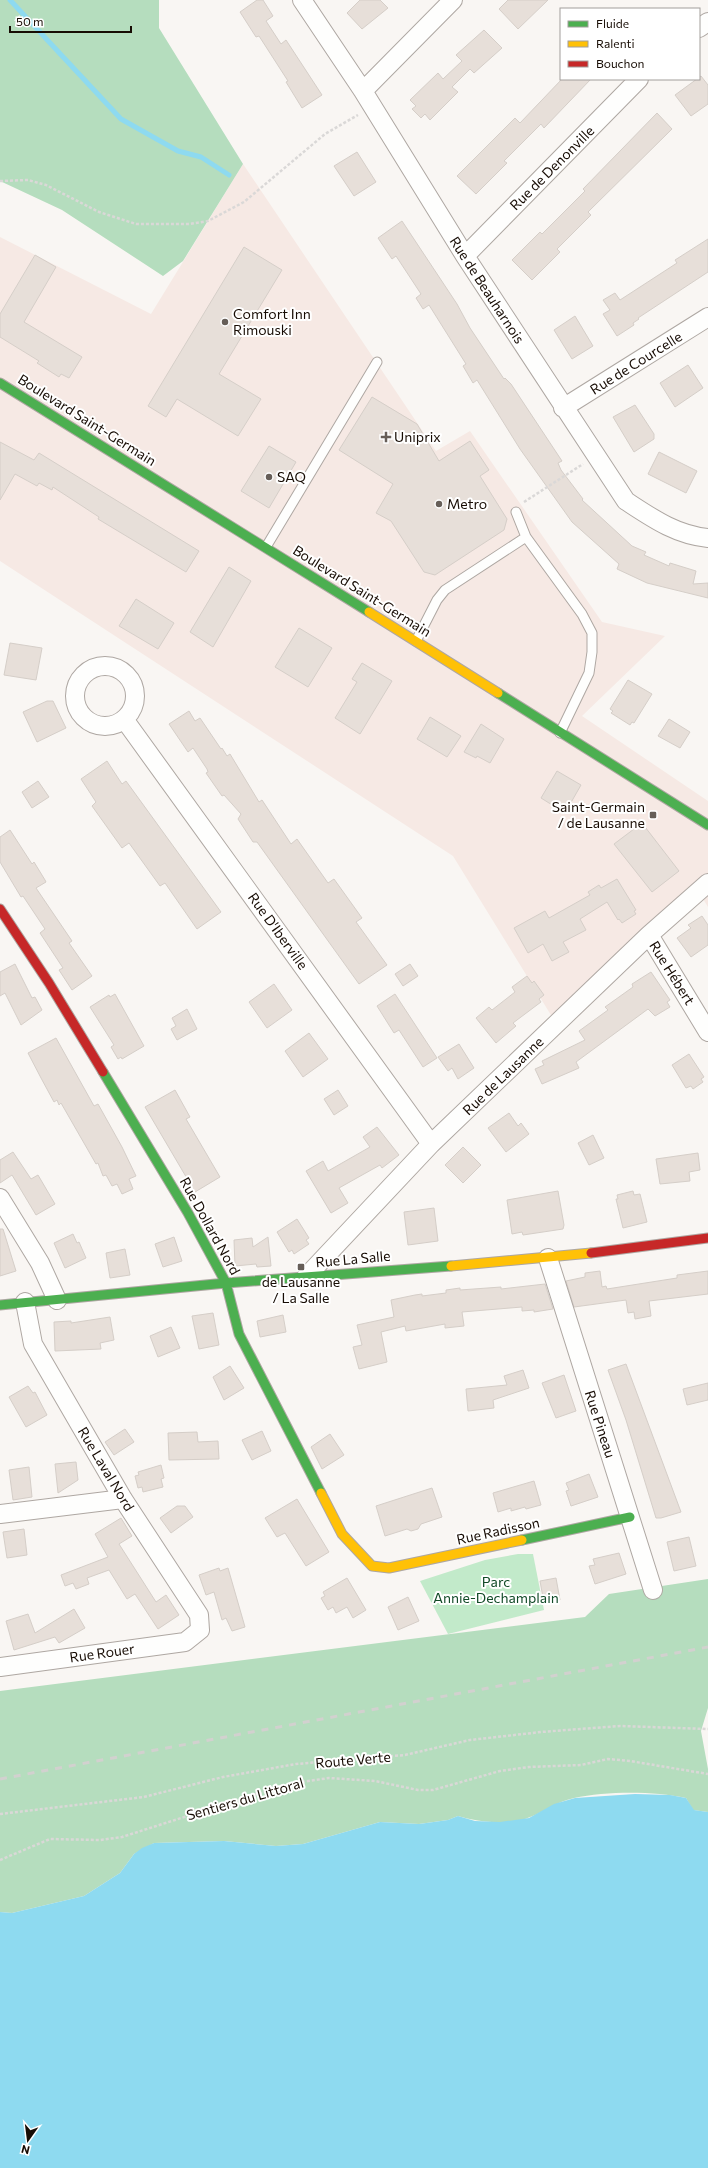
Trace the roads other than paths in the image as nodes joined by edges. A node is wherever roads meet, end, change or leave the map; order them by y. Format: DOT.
graph roads {
  1 [pos="302,0"];
  2 [pos="453,0"];
  3 [pos="638,80"];
  4 [pos="367,98"];
  5 [pos="465,256"];
  6 [pos="708,318"];
  7 [pos="377,362"];
  8 [pos="0,383"];
  9 [pos="563,408"];
  10 [pos="516,512"];
  11 [pos="526,537"];
  12 [pos="708,538"];
  13 [pos="266,547"];
  14 [pos="416,642"];
  15 [pos="124,719"];
  16 [pos="560,733"];
  17 [pos="708,825"];
  18 [pos="708,883"];
  19 [pos="0,909"];
  20 [pos="649,935"];
  21 [pos="708,1032"];
  22 [pos="432,1144"];
  23 [pos="0,1198"];
  24 [pos="708,1238"];
  25 [pos="548,1258"];
  26 [pos="306,1277"];
  27 [pos="226,1283"];
  28 [pos="57,1300"];
  29 [pos="25,1302"];
  30 [pos="0,1304"];
  31 [pos="123,1498"];
  32 [pos="0,1514"];
  33 [pos="630,1517"];
  34 [pos="372,1566"];
  35 [pos="653,1590"];
  36 [pos="200,1630"];
  37 [pos="0,1667"];
  1 -- 4 [label="street, Rue de Beauharnois"];
  2 -- 4 [label="street"];
  3 -- 5 [label="street, Rue de Denonville"];
  4 -- 5 [label="street, Rue de Beauharnois"];
  5 -- 9 [label="street, Rue de Beauharnois"];
  6 -- 9 [label="street, Rue de Courcelle"];
  7 -- 13 [label="lane"];
  8 -- 13 [label="street, Boulevard Saint-Germain"];
  9 -- 12 [label="street, Rue de Beauharnois"];
  10 -- 11 [label="lane"];
  11 -- 14 [label="lane"];
  11 -- 16 [label="lane"];
  13 -- 14 [label="street, Boulevard Saint-Germain"];
  14 -- 16 [label="street, Boulevard Saint-Germain"];
  15 -- 22 [label="street, Rue D'Iberville"];
  16 -- 17 [label="street, Boulevard Saint-Germain"];
  18 -- 20 [label="street, Rue de Lausanne"];
  19 -- 27 [label="street, Rue Dollard Nord"];
  20 -- 21 [label="street, Rue Hébert"];
  20 -- 22 [label="street, Rue de Lausanne"];
  22 -- 26 [label="street, Rue de Lausanne"];
  23 -- 28 [label="street"];
  24 -- 25 [label="street, Rue La Salle"];
  25 -- 26 [label="street, Rue La Salle"];
  25 -- 33 [label="street, Rue Pineau"];
  26 -- 27 [label="street, Rue La Salle"];
  27 -- 28 [label="street, Rue La Salle"];
  27 -- 34 [label="street, Rue Dollard Nord"];
  28 -- 29 [label="street, Rue La Salle"];
  29 -- 30 [label="street, Rue La Salle"];
  29 -- 31 [label="street, Rue Laval Nord"];
  31 -- 32 [label="street"];
  31 -- 36 [label="street, Rue Laval Nord"];
  33 -- 34 [label="street, Rue Radisson"];
  33 -- 35 [label="street, Rue Pineau"];
  36 -- 37 [label="street, Rue Rouer"];
}
